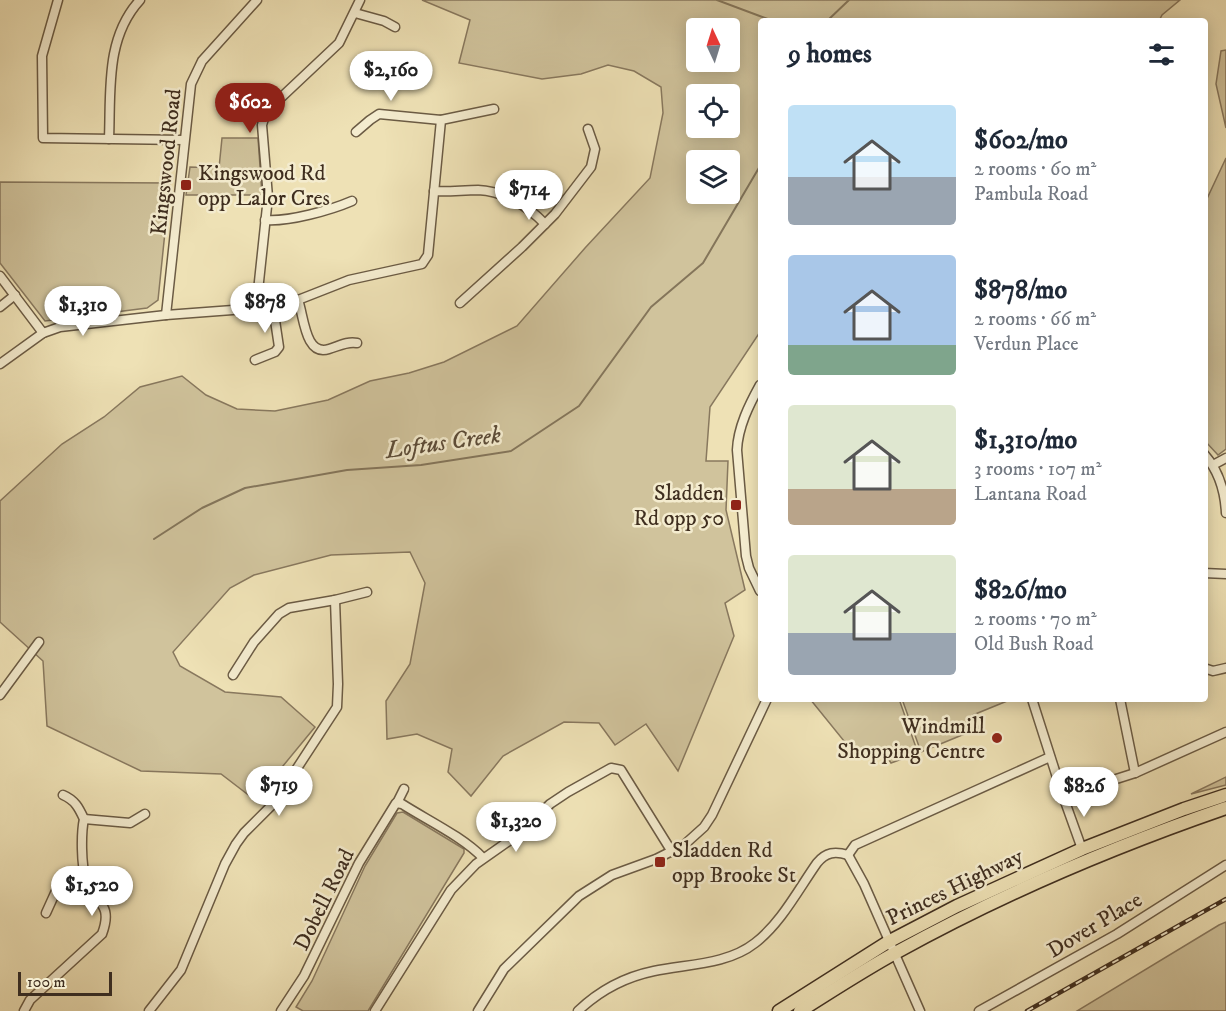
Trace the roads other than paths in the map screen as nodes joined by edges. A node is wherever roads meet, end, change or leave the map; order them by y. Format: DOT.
graph roads {
  1 [pos="58,0"];
  2 [pos="140,0"];
  3 [pos="256,0"];
  4 [pos="360,0"];
  5 [pos="355,13"];
  6 [pos="395,27"];
  7 [pos="494,109"];
  8 [pos="441,120"];
  9 [pos="588,129"];
  10 [pos="356,132"];
  11 [pos="109,139"];
  12 [pos="184,140"];
  13 [pos="434,191"];
  14 [pos="352,201"];
  15 [pos="266,220"];
  16 [pos="545,224"];
  17 [pos="0,276"];
  18 [pos="15,295"];
  19 [pos="298,300"];
  20 [pos="460,303"];
  21 [pos="0,307"];
  22 [pos="273,307"];
  23 [pos="258,308"];
  24 [pos="166,315"];
  25 [pos="43,333"];
  26 [pos="357,344"];
  27 [pos="255,360"];
  28 [pos="0,364"];
  29 [pos="758,389"];
  30 [pos="1226,458"];
  31 [pos="1208,459"];
  32 [pos="1213,465"];
  33 [pos="1226,513"];
  34 [pos="1208,573"];
  35 [pos="1226,574"];
  36 [pos="758,587"];
  37 [pos="367,592"];
  38 [pos="335,600"];
  39 [pos="39,642"];
  40 [pos="1226,668"];
  41 [pos="1208,669"];
  42 [pos="233,675"];
  43 [pos="1,693"];
  44 [pos="766,702"];
  45 [pos="1033,702"];
  46 [pos="1121,702"];
  47 [pos="1226,732"];
  48 [pos="1050,757"];
  49 [pos="1135,772"];
  50 [pos="404,789"];
  51 [pos="63,795"];
  52 [pos="1063,795"];
  53 [pos="1226,795"];
  54 [pos="398,803"];
  55 [pos="1226,808"];
  56 [pos="145,814"];
  57 [pos="84,819"];
  58 [pos="1181,824"];
  59 [pos="1082,849"];
  60 [pos="672,852"];
  61 [pos="848,855"];
  62 [pos="483,858"];
  63 [pos="1226,865"];
  64 [pos="1063,871"];
  65 [pos="85,878"];
  66 [pos="46,913"];
  67 [pos="890,941"];
  68 [pos="895,953"];
  69 [pos="24,1011"];
  70 [pos="149,1011"];
  71 [pos="282,1011"];
  72 [pos="375,1011"];
  73 [pos="478,1011"];
  74 [pos="578,1011"];
  75 [pos="779,1011"];
  76 [pos="800,1011"];
  77 [pos="920,1011"];
  78 [pos="980,1011"];
  1 -- 11 [label="street"];
  2 -- 11 [label="street"];
  3 -- 12 [label="street, Kingswood Road"];
  4 -- 5 [label="street"];
  5 -- 6 [label="street"];
  5 -- 15 [label="street"];
  7 -- 8 [label="street"];
  8 -- 10 [label="street"];
  8 -- 13 [label="street"];
  9 -- 16 [label="street"];
  11 -- 12 [label="street"];
  12 -- 24 [label="street, Kingswood Road"];
  13 -- 16 [label="street"];
  13 -- 19 [label="street"];
  14 -- 15 [label="street"];
  15 -- 23 [label="street"];
  16 -- 20 [label="street"];
  17 -- 18 [label="street"];
  18 -- 21 [label="street"];
  18 -- 25 [label="street"];
  19 -- 22 [label="street"];
  19 -- 26 [label="street"];
  22 -- 23 [label="street"];
  22 -- 27 [label="street"];
  23 -- 24 [label="street"];
  24 -- 25 [label="street"];
  25 -- 28 [label="street"];
  29 -- 36 [label="street"];
  30 -- 32 [label="street"];
  31 -- 32 [label="street"];
  32 -- 33 [label="street"];
  34 -- 35 [label="street"];
  37 -- 38 [label="street"];
  38 -- 42 [label="street"];
  38 -- 70 [label="street"];
  39 -- 43 [label="street"];
  40 -- 41 [label="street"];
  44 -- 60 [label="street"];
  45 -- 48 [label="street"];
  46 -- 49 [label="street"];
  47 -- 49 [label="street"];
  48 -- 52 [label="street"];
  48 -- 61 [label="street"];
  49 -- 52 [label="street"];
  50 -- 54 [label="street, Dobell Road"];
  51 -- 57 [label="street"];
  52 -- 59 [label="street"];
  53 -- 59 [label="highway, Princes Highway"];
  54 -- 62 [label="street"];
  54 -- 71 [label="street, Dobell Road"];
  55 -- 58 [label="highway, Princes Highway"];
  56 -- 57 [label="street"];
  57 -- 65 [label="street"];
  58 -- 59 [label="highway"];
  58 -- 64 [label="highway, Princes Highway"];
  59 -- 64 [label="highway"];
  59 -- 67 [label="highway, Princes Highway"];
  60 -- 62 [label="street"];
  60 -- 73 [label="street"];
  61 -- 67 [label="street"];
  61 -- 74 [label="street"];
  62 -- 72 [label="street"];
  63 -- 78 [label="street, Dover Place"];
  64 -- 68 [label="highway, Princes Highway"];
  65 -- 66 [label="street"];
  65 -- 69 [label="street"];
  67 -- 68 [label="street"];
  67 -- 75 [label="highway, Princes Highway"];
  68 -- 76 [label="highway, Princes Highway"];
  68 -- 77 [label="street"];
}
